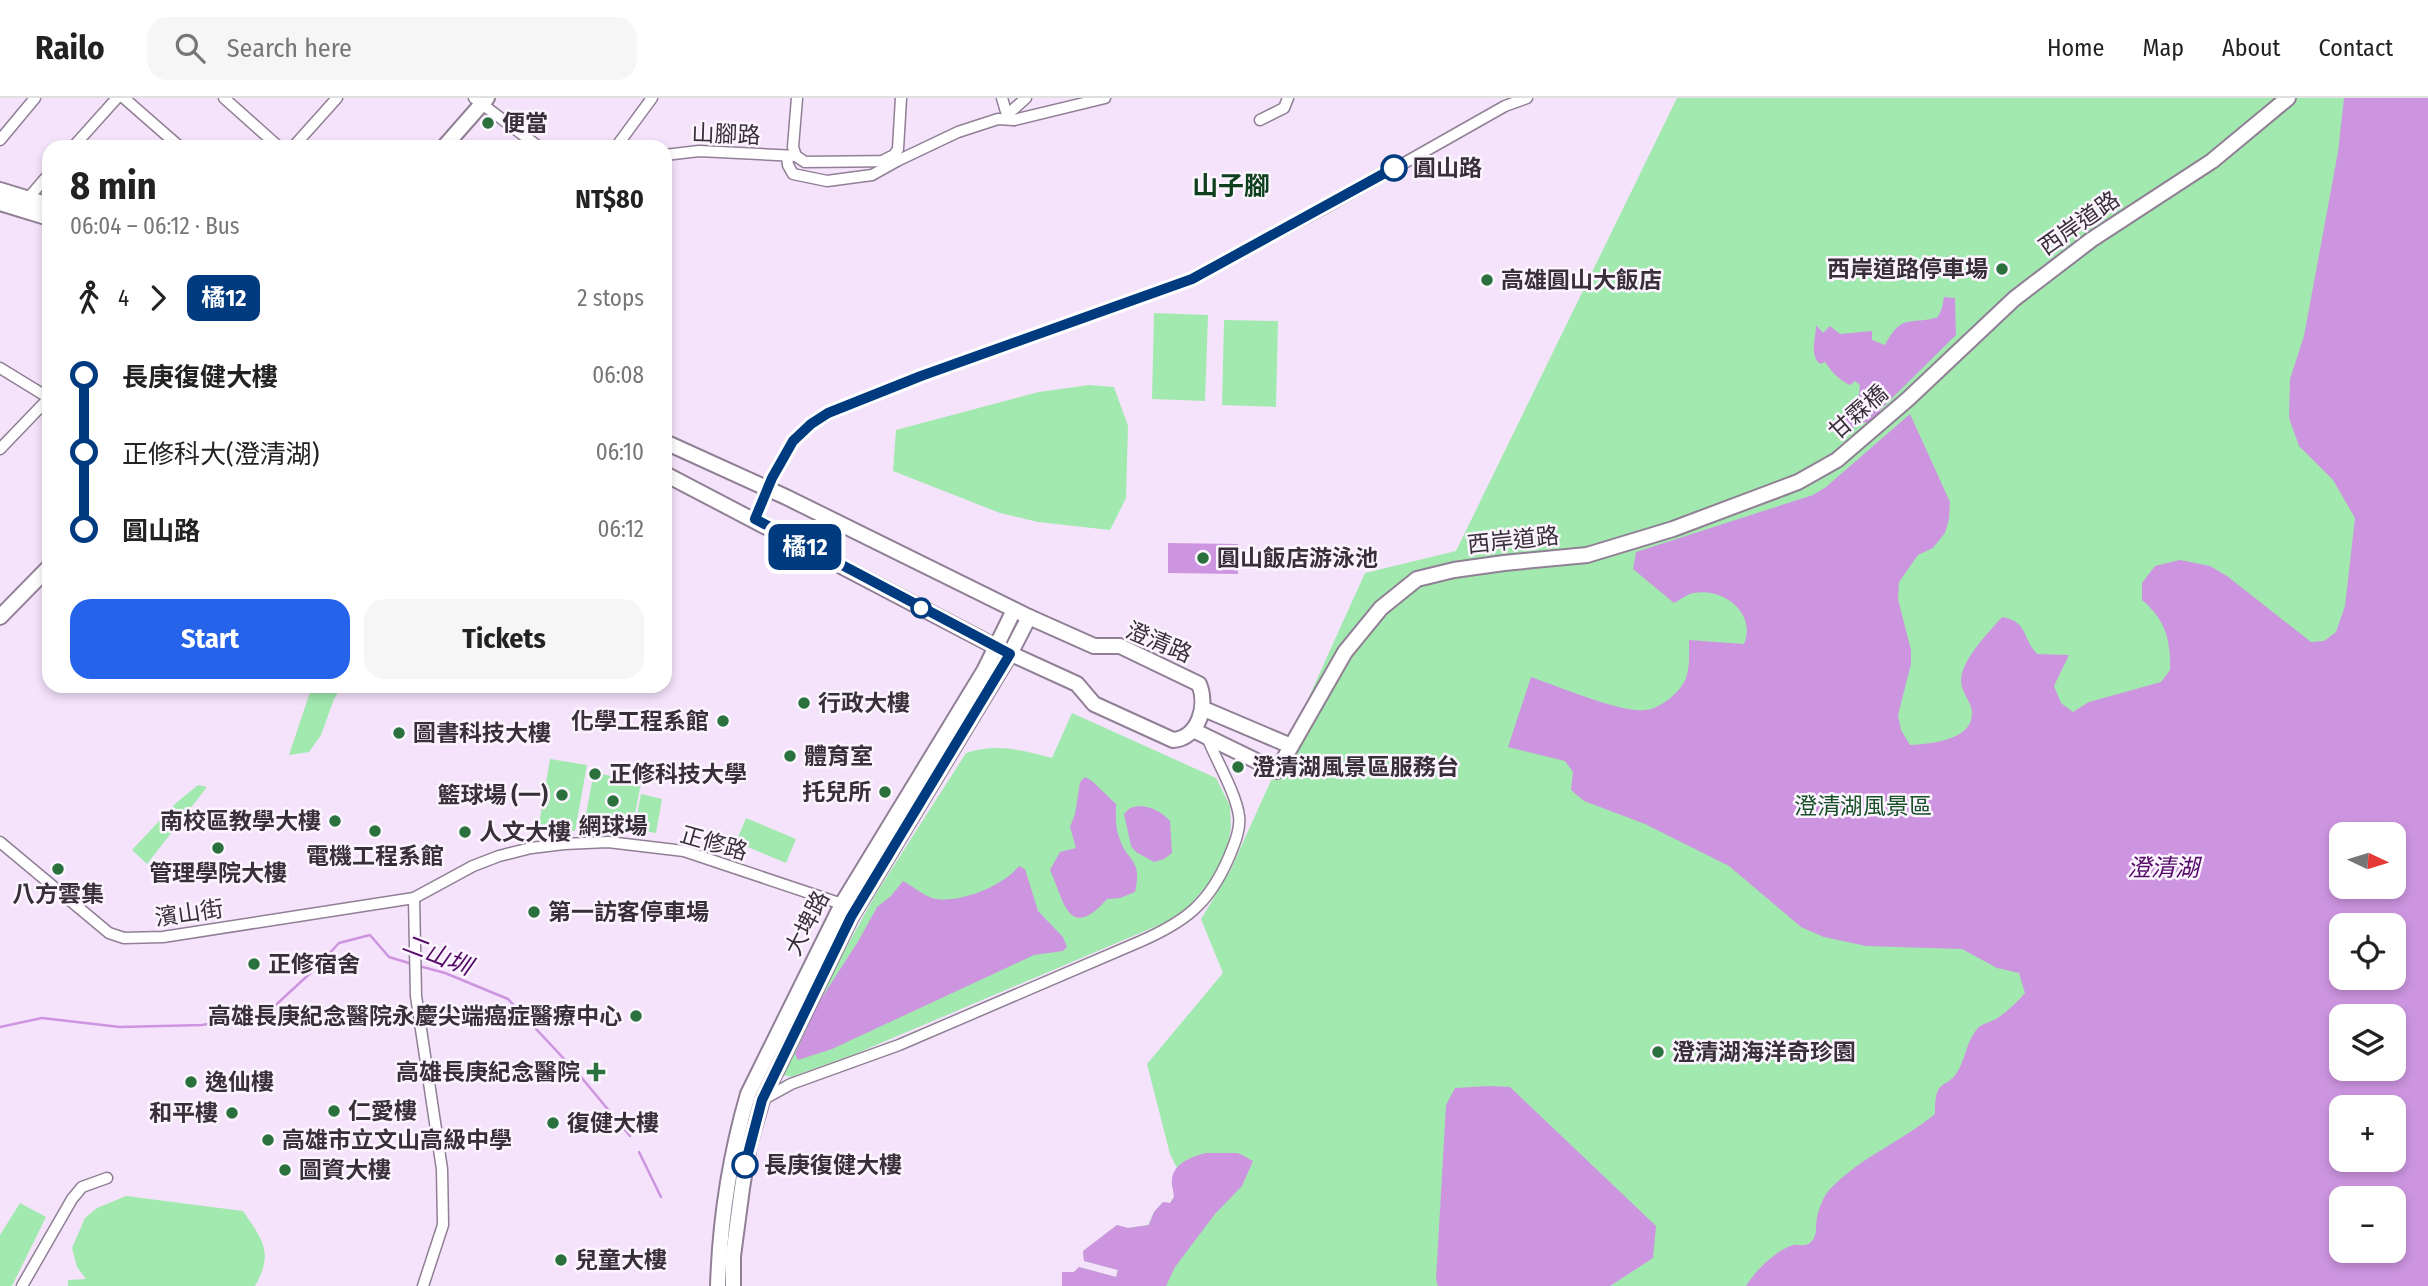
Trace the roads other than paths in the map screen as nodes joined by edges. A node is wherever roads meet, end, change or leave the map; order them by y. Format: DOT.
graph roads {
  1 [pos="35,98"];
  2 [pos="117,98"];
  3 [pos="124,98"];
  4 [pos="337,98"];
  5 [pos="652,98"];
  6 [pos="797,98"];
  7 [pos="901,98"];
  8 [pos="1002,98"];
  9 [pos="1026,98"];
  10 [pos="1105,98"];
  11 [pos="1288,98"];
  12 [pos="1527,98"];
  13 [pos="2288,98"];
  14 [pos="230,100"];
  15 [pos="481,100"];
  16 [pos="1011,117"];
  17 [pos="1260,120"];
  18 [pos="0,140"];
  19 [pos="79,140"];
  20 [pos="172,140"];
  21 [pos="272,140"];
  22 [pos="299,140"];
  23 [pos="450,140"];
  24 [pos="531,140"];
  25 [pos="621,140"];
  26 [pos="672,154"];
  27 [pos="791,156"];
  28 [pos="883,160"];
  29 [pos="897,161"];
  30 [pos="42,182"];
  31 [pos="0,190"];
  32 [pos="0,203"];
  33 [pos="23,203"];
  34 [pos="42,204"];
  35 [pos="42,214"];
  36 [pos="0,368"];
  37 [pos="42,394"];
  38 [pos="1908,399"];
  39 [pos="42,405"];
  40 [pos="672,445"];
  41 [pos="0,449"];
  42 [pos="1837,460"];
  43 [pos="672,478"];
  44 [pos="768,489"];
  45 [pos="755,519"];
  46 [pos="42,574"];
  47 [pos="1014,610"];
  48 [pos="0,617"];
  49 [pos="1028,617"];
  50 [pos="996,647"];
  51 [pos="1010,654"];
  52 [pos="1204,709"];
  53 [pos="1200,733"];
  54 [pos="1291,746"];
  55 [pos="0,842"];
  56 [pos="414,898"];
  57 [pos="842,904"];
  58 [pos="762,1100"];
  59 [pos="107,1178"];
  60 [pos="22,1286"];
  61 [pos="422,1286"];
  62 [pos="718,1286"];
  63 [pos="733,1286"];
  1 -- 18 [label="street"];
  2 -- 19 [label="street"];
  3 -- 20 [label="street"];
  4 -- 22 [label="street"];
  5 -- 25 [label="street"];
  6 -- 27 [label="street"];
  7 -- 28 [label="street"];
  8 -- 16 [label="street"];
  9 -- 16 [label="street"];
  10 -- 16 [label="street, 山腳路"];
  11 -- 17 [label="street"];
  12 -- 44 [label="street"];
  13 -- 38 [label="main road, 西岸道路"];
  14 -- 21 [label="street"];
  15 -- 23 [label="main road"];
  15 -- 24 [label="street"];
  16 -- 29 [label="street, 山腳路"];
  26 -- 27 [label="street, 山腳路"];
  27 -- 28 [label="street, 山腳路"];
  27 -- 29 [label="street, 山腳路"];
  28 -- 29 [label="street, 山腳路"];
  30 -- 33 [label="street"];
  31 -- 33 [label="main road"];
  32 -- 33 [label="main road"];
  33 -- 34 [label="main road"];
  33 -- 35 [label="main road"];
  36 -- 37 [label="street"];
  38 -- 42 [label="main road, 甘霖橋"];
  39 -- 41 [label="street"];
  40 -- 44 [label="main road, 澄清路"];
  42 -- 54 [label="main road, 西岸道路"];
  43 -- 45 [label="main road"];
  44 -- 45 [label="street"];
  44 -- 47 [label="main road, 澄清路"];
  45 -- 50 [label="main road"];
  46 -- 48 [label="main road"];
  47 -- 49 [label="main road, 澄清路"];
  47 -- 50 [label="main road, 大埤路"];
  49 -- 51 [label="main road, 大埤路"];
  49 -- 52 [label="main road, 澄清路"];
  50 -- 51 [label="main road"];
  50 -- 57 [label="main road, 大埤路"];
  51 -- 53 [label="main road"];
  51 -- 58 [label="main road, 大埤路"];
  52 -- 53 [label="main road"];
  52 -- 54 [label="main road"];
  53 -- 54 [label="main road, 西岸道路"];
  53 -- 58 [label="street"];
  55 -- 56 [label="street, 濱山街"];
  56 -- 57 [label="street, 正修路"];
  56 -- 61 [label="street"];
  57 -- 62 [label="main road, 大埤路"];
  58 -- 63 [label="main road, 大埤路"];
  59 -- 60 [label="street"];
}
